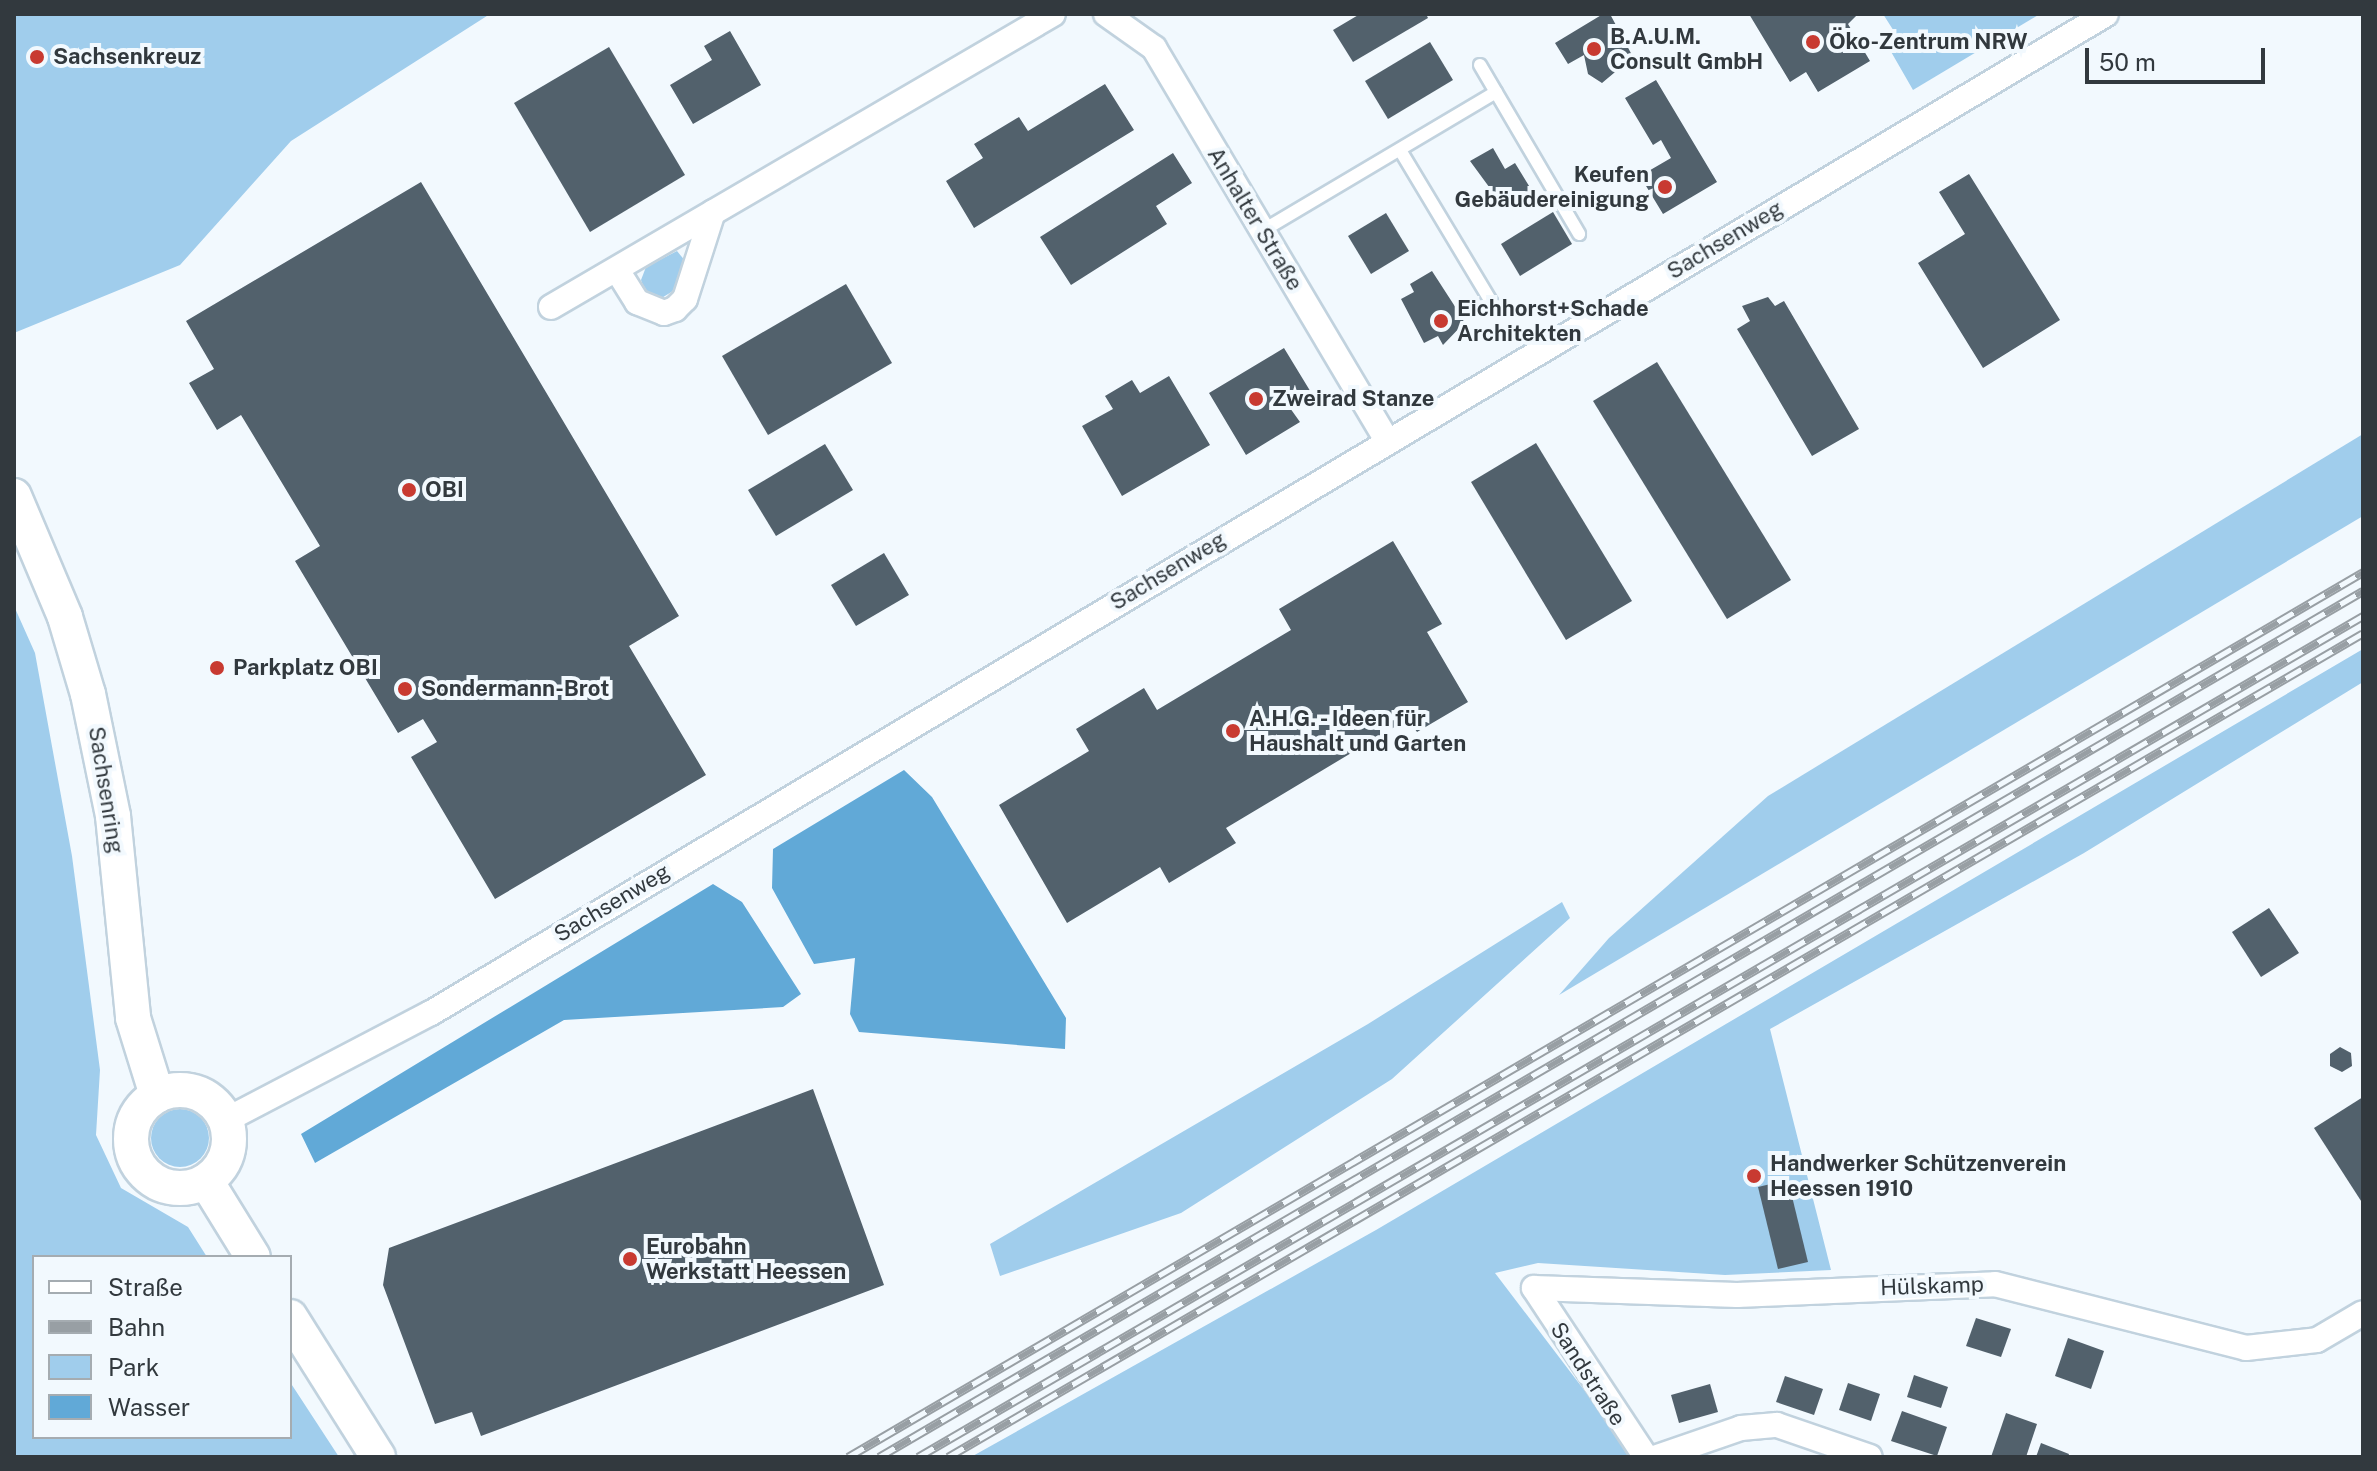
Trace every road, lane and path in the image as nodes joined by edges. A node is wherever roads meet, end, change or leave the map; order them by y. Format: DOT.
graph roads {
  1 [pos="1053,14"];
  2 [pos="1106,14"];
  3 [pos="2106,14"];
  4 [pos="1480,65"];
  5 [pos="1496,92"];
  6 [pos="1400,150"];
  7 [pos="713,212"];
  8 [pos="1262,231"];
  9 [pos="1579,234"];
  10 [pos="617,270"];
  11 [pos="551,307"];
  12 [pos="1496,310"];
  13 [pos="1387,441"];
  14 [pos="14,496"];
  15 [pos="157,1095"];
  16 [pos="226,1120"];
  17 [pos="206,1181"];
  18 [pos="252,1255"];
  19 [pos="1534,1288"];
  20 [pos="2363,1313"];
  21 [pos="292,1320"];
  22 [pos="378,1457"];
  23 [pos="1646,1457"];
  24 [pos="1657,1457"];
  25 [pos="1870,1457"];
  1 -- 7 [label="street"];
  2 -- 8 [label="street, Anhalter Straße"];
  3 -- 13 [label="street, Sachsenweg"];
  4 -- 5 [label="lane"];
  5 -- 6 [label="lane"];
  5 -- 9 [label="lane"];
  6 -- 8 [label="lane"];
  6 -- 12 [label="lane"];
  7 -- 10 [label="street"];
  7 -- 10 [label="street"];
  8 -- 13 [label="street, Anhalter Straße"];
  10 -- 11 [label="street"];
  13 -- 16 [label="street, Sachsenweg"];
  14 -- 15 [label="street, Sachsenring"];
  15 -- 16 [label="street"];
  15 -- 17 [label="street"];
  16 -- 17 [label="street"];
  17 -- 18 [label="street"];
  19 -- 20 [label="street, Hülskamp"];
  19 -- 23 [label="street, Sandstraße"];
  21 -- 22 [label="street"];
  24 -- 25 [label="street"];
}
